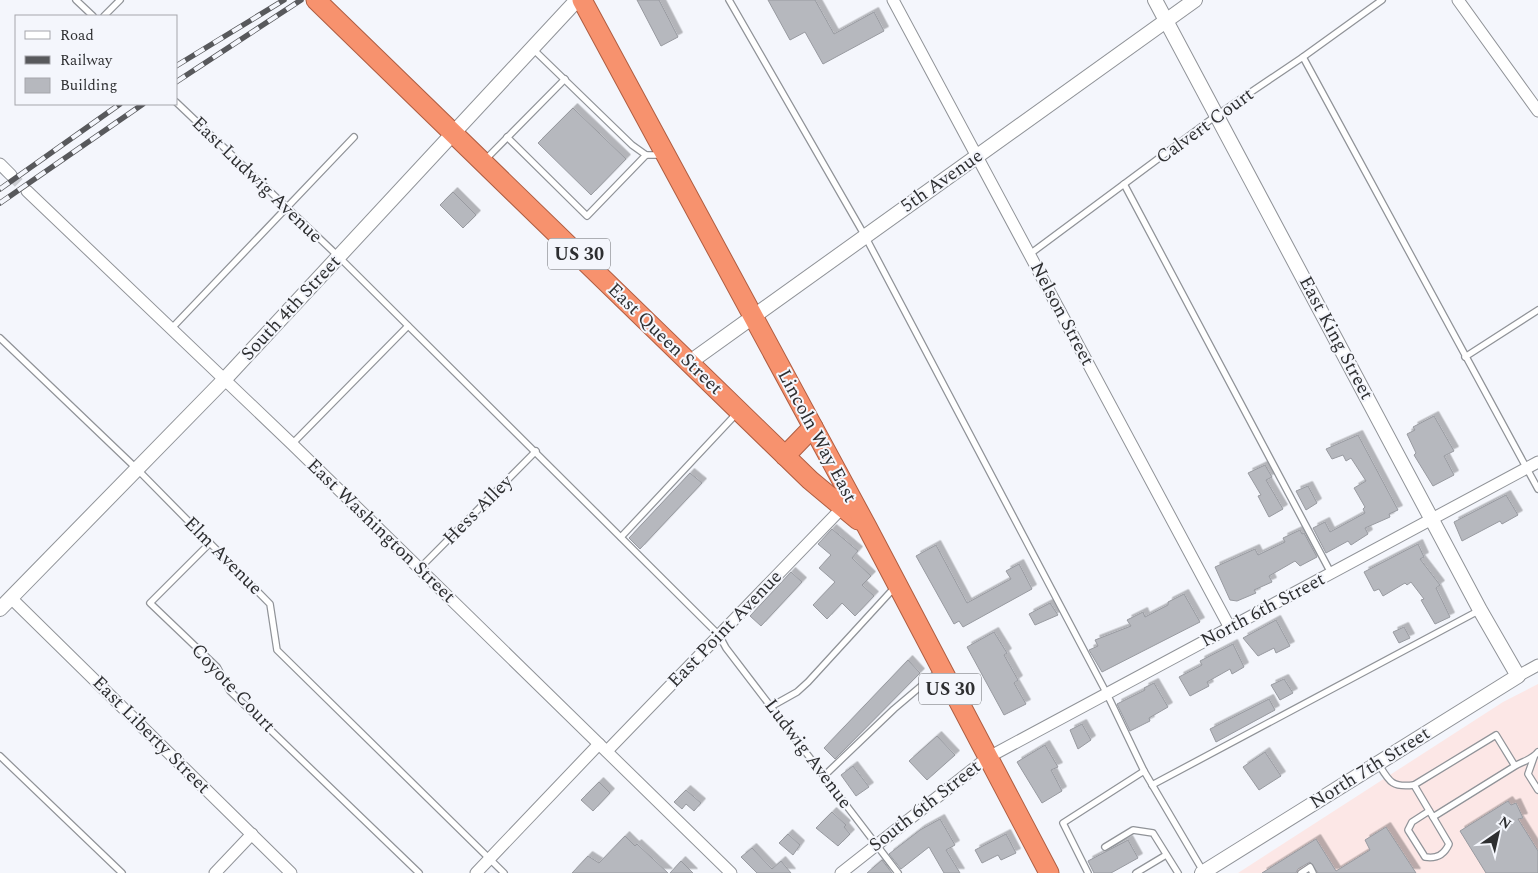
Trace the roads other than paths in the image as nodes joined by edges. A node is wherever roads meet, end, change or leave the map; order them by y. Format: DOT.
graph roads {
  1 [pos="76,0"];
  2 [pos="120,0"];
  3 [pos="316,0"];
  4 [pos="577,0"];
  5 [pos="582,0"];
  6 [pos="729,0"];
  7 [pos="893,0"];
  8 [pos="1155,0"];
  9 [pos="1195,0"];
  10 [pos="1382,0"];
  11 [pos="1458,0"];
  12 [pos="92,15"];
  13 [pos="105,15"];
  14 [pos="1166,20"];
  15 [pos="532,47"];
  16 [pos="1304,57"];
  17 [pos="565,80"];
  18 [pos="178,104"];
  19 [pos="1538,111"];
  20 [pos="1217,115"];
  21 [pos="452,132"];
  22 [pos="354,137"];
  23 [pos="507,137"];
  24 [pos="666,154"];
  25 [pos="646,155"];
  26 [pos="978,155"];
  27 [pos="483,162"];
  28 [pos="0,164"];
  29 [pos="11,175"];
  30 [pos="1124,184"];
  31 [pos="27,191"];
  32 [pos="287,208"];
  33 [pos="865,236"];
  34 [pos="1030,254"];
  35 [pos="339,257"];
  36 [pos="1538,310"];
  37 [pos="752,316"];
  38 [pos="408,326"];
  39 [pos="170,329"];
  40 [pos="0,338"];
  41 [pos="1466,357"];
  42 [pos="690,362"];
  43 [pos="224,380"];
  44 [pos="739,411"];
  45 [pos="813,427"];
  46 [pos="292,444"];
  47 [pos="536,451"];
  48 [pos="785,456"];
  49 [pos="1538,462"];
  50 [pos="1526,468"];
  51 [pos="137,469"];
  52 [pos="1538,489"];
  53 [pos="842,506"];
  54 [pos="1432,518"];
  55 [pos="867,527"];
  56 [pos="621,537"];
  57 [pos="210,543"];
  58 [pos="420,568"];
  59 [pos="1332,573"];
  60 [pos="897,585"];
  61 [pos="11,598"];
  62 [pos="0,610"];
  63 [pos="1480,610"];
  64 [pos="1230,628"];
  65 [pos="719,635"];
  66 [pos="1538,665"];
  67 [pos="940,670"];
  68 [pos="1518,676"];
  69 [pos="1106,694"];
  70 [pos="772,706"];
  71 [pos="603,747"];
  72 [pos="1536,755"];
  73 [pos="0,756"];
  74 [pos="987,758"];
  75 [pos="1378,763"];
  76 [pos="1515,766"];
  77 [pos="1144,771"];
  78 [pos="825,775"];
  79 [pos="1152,785"];
  80 [pos="1414,786"];
  81 [pos="1538,790"];
  82 [pos="1429,810"];
  83 [pos="1433,817"];
  84 [pos="252,834"];
  85 [pos="876,845"];
  86 [pos="1105,847"];
  87 [pos="1166,854"];
  88 [pos="489,859"];
  89 [pos="122,873"];
  90 [pos="215,873"];
  91 [pos="291,873"];
  92 [pos="419,873"];
  93 [pos="476,873"];
  94 [pos="504,873"];
  95 [pos="731,873"];
  96 [pos="841,873"];
  97 [pos="898,873"];
  98 [pos="1049,873"];
  99 [pos="1088,873"];
  100 [pos="1136,873"];
  101 [pos="1178,873"];
  102 [pos="1203,873"];
  103 [pos="1301,873"];
  104 [pos="1314,873"];
  1 -- 12 [label="lane"];
  2 -- 13 [label="lane"];
  3 -- 21 [label="highway, East Queen Street / US 30"];
  4 -- 15 [label="street, South 4th Street"];
  5 -- 24 [label="highway, Lincoln Way East / US 30"];
  6 -- 33 [label="lane"];
  7 -- 26 [label="street, Nelson Street"];
  8 -- 14 [label="street, East King Street"];
  9 -- 14 [label="street, 5th Avenue"];
  10 -- 16 [label="lane, Calvert Court"];
  11 -- 19 [label="street"];
  14 -- 20 [label="street, East King Street"];
  14 -- 26 [label="street, 5th Avenue"];
  15 -- 17 [label="lane"];
  15 -- 21 [label="street, South 4th Street"];
  16 -- 20 [label="lane, Calvert Court"];
  16 -- 41 [label="lane"];
  17 -- 23 [label="lane"];
  17 -- 25 [label="lane"];
  18 -- 32 [label="lane, East Ludwig Avenue"];
  20 -- 30 [label="lane, Calvert Court"];
  20 -- 54 [label="street, East King Street"];
  21 -- 27 [label="highway, East Queen Street / US 30"];
  21 -- 35 [label="street, South 4th Street"];
  22 -- 32 [label="lane"];
  23 -- 25 [label="lane"];
  23 -- 27 [label="lane"];
  24 -- 25 [label="lane"];
  24 -- 37 [label="highway, Lincoln Way East / US 30"];
  26 -- 33 [label="street, 5th Avenue"];
  26 -- 34 [label="street, Nelson Street"];
  27 -- 42 [label="highway, East Queen Street / US 30"];
  28 -- 29 [label="street"];
  30 -- 34 [label="lane, Calvert Court"];
  30 -- 59 [label="lane"];
  31 -- 39 [label="street, East Washington Street"];
  32 -- 35 [label="lane, East Ludwig Avenue"];
  32 -- 39 [label="lane"];
  33 -- 37 [label="street, 5th Avenue"];
  33 -- 69 [label="lane"];
  34 -- 64 [label="street, Nelson Street"];
  35 -- 38 [label="lane"];
  35 -- 43 [label="street, South 4th Street"];
  36 -- 41 [label="lane"];
  37 -- 42 [label="street, 5th Avenue"];
  37 -- 45 [label="highway, Lincoln Way East / US 30"];
  38 -- 46 [label="lane"];
  38 -- 47 [label="lane"];
  39 -- 43 [label="street, East Washington Street"];
  40 -- 51 [label="lane, Elm Avenue"];
  41 -- 50 [label="lane"];
  42 -- 44 [label="highway, East Queen Street / US 30"];
  43 -- 46 [label="street, East Washington Street"];
  43 -- 51 [label="street, South 4th Street"];
  44 -- 48 [label="highway, East Queen Street / US 30"];
  44 -- 56 [label="lane"];
  45 -- 48 [label="highway"];
  45 -- 55 [label="highway, Lincoln Way East / US 30"];
  46 -- 58 [label="street, East Washington Street"];
  47 -- 56 [label="lane"];
  47 -- 58 [label="lane, Hess Alley"];
  48 -- 53 [label="highway, East Queen Street / US 30"];
  49 -- 50 [label="street, North 6th Street"];
  50 -- 52 [label="lane"];
  50 -- 54 [label="street, North 6th Street"];
  51 -- 57 [label="lane, Elm Avenue"];
  51 -- 61 [label="street, South 4th Street"];
  53 -- 55 [label="highway, East Queen Street / US 30"];
  53 -- 65 [label="street, East Point Avenue"];
  54 -- 59 [label="street, North 6th Street"];
  54 -- 63 [label="street, East King Street"];
  55 -- 60 [label="highway, Lincoln Way East / US 30"];
  56 -- 65 [label="lane"];
  57 -- 88 [label="lane, Elm Avenue"];
  57 -- 92 [label="lane, Coyote Court"];
  58 -- 71 [label="street, East Washington Street"];
  59 -- 64 [label="street, North 6th Street"];
  60 -- 67 [label="highway, Lincoln Way East / US 30"];
  60 -- 70 [label="lane"];
  61 -- 62 [label="street, South 4th Street"];
  61 -- 84 [label="street, East Liberty Street"];
  63 -- 68 [label="street, East King Street"];
  63 -- 79 [label="lane"];
  64 -- 69 [label="street, North 6th Street"];
  65 -- 70 [label="lane, Ludwig Avenue"];
  65 -- 71 [label="street, East Point Avenue"];
  66 -- 68 [label="street, North 7th Street"];
  67 -- 74 [label="highway, Lincoln Way East / US 30"];
  67 -- 78 [label="lane"];
  68 -- 75 [label="street, North 7th Street"];
  69 -- 74 [label="street, North 6th Street"];
  69 -- 77 [label="lane"];
  70 -- 78 [label="lane, Ludwig Avenue"];
  71 -- 88 [label="street, East Point Avenue"];
  71 -- 95 [label="street, East Washington Street"];
  72 -- 76 [label="lane"];
  72 -- 81 [label="lane"];
  73 -- 89 [label="lane"];
  74 -- 85 [label="street, South 6th Street"];
  74 -- 98 [label="highway, Lincoln Way East / US 30"];
  75 -- 80 [label="lane"];
  75 -- 102 [label="street, North 7th Street"];
  76 -- 80 [label="lane"];
  76 -- 83 [label="lane"];
  77 -- 79 [label="lane"];
  77 -- 99 [label="lane"];
  78 -- 85 [label="lane, Ludwig Avenue"];
  79 -- 102 [label="lane"];
  80 -- 82 [label="lane"];
  82 -- 83 [label="lane"];
  82 -- 83 [label="lane"];
  84 -- 90 [label="street"];
  84 -- 91 [label="street, East Liberty Street"];
  85 -- 96 [label="street, South 6th Street"];
  85 -- 97 [label="lane, Ludwig Avenue"];
  86 -- 87 [label="lane"];
  87 -- 100 [label="lane"];
  87 -- 101 [label="lane"];
  88 -- 93 [label="street, East Point Avenue"];
  88 -- 94 [label="lane, Elm Avenue"];
  103 -- 104 [label="lane"];
}
